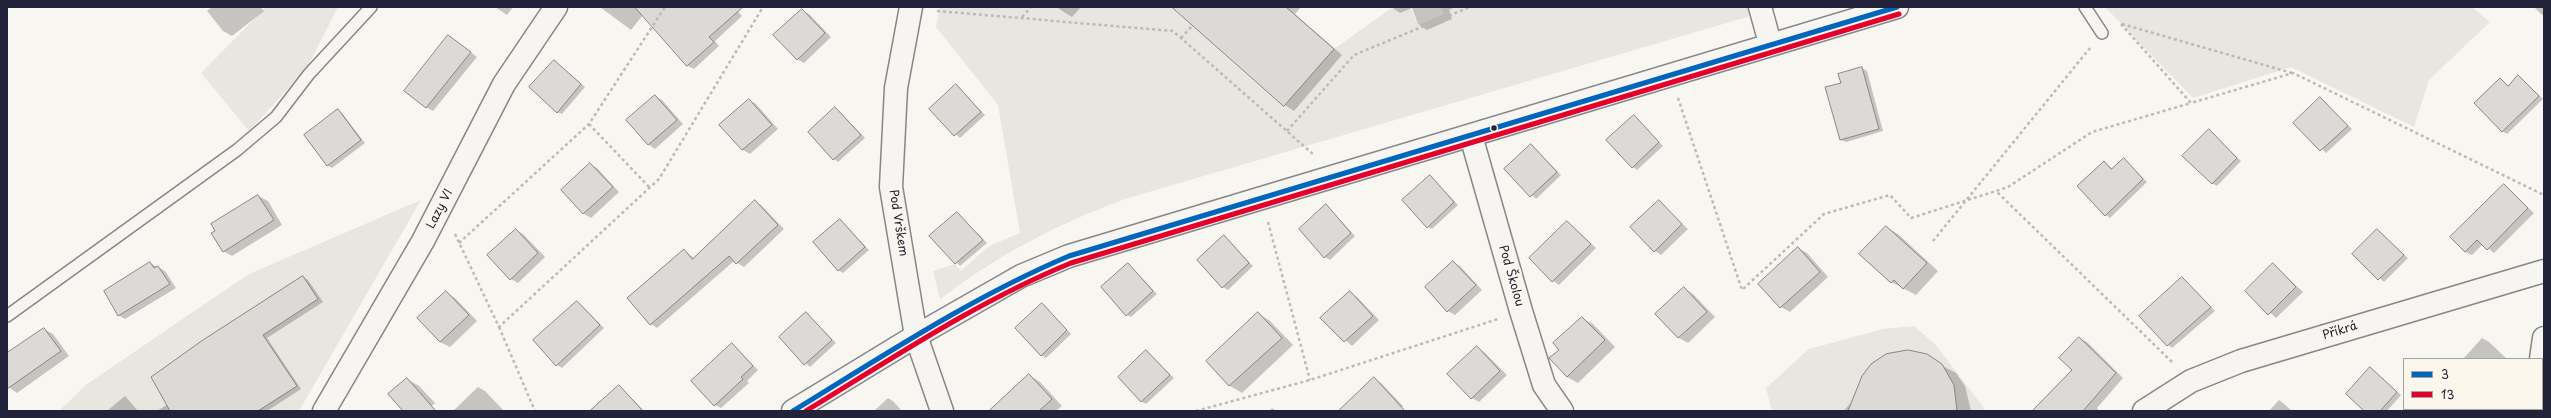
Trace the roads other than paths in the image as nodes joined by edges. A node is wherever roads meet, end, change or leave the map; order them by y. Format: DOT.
graph roads {
  1 [pos="371,7"];
  2 [pos="556,7"];
  3 [pos="1760,7"];
  4 [pos="1897,7"];
  5 [pos="2085,7"];
  6 [pos="911,8"];
  7 [pos="2102,33"];
  8 [pos="1770,43"];
  9 [pos="1471,136"];
  10 [pos="2544,271"];
  11 [pos="7,316"];
  12 [pos="916,336"];
  13 [pos="2544,338"];
  14 [pos="2541,358"];
  15 [pos="324,411"];
  16 [pos="793,411"];
  17 [pos="942,411"];
  18 [pos="1562,411"];
  19 [pos="2144,411"];
  1 -- 11 [label="lane"];
  2 -- 15 [label="street, Lazy VI"];
  3 -- 8 [label="street"];
  4 -- 8 [label="street"];
  5 -- 7 [label="lane"];
  6 -- 12 [label="street, Pod Vrškem"];
  8 -- 9 [label="street"];
  9 -- 12 [label="street"];
  9 -- 18 [label="street, Pod Školou"];
  10 -- 19 [label="street, Příkrá"];
  12 -- 16 [label="street"];
  12 -- 17 [label="street, Pod Vrškem"];
  13 -- 14 [label="street"];
}
